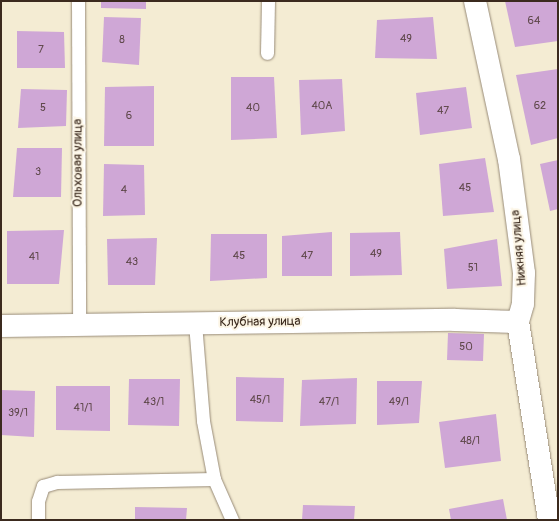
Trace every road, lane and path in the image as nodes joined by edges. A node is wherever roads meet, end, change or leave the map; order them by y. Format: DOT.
graph roads {
  1 [pos="78,1"];
  2 [pos="268,1"];
  3 [pos="475,1"];
  4 [pos="266,53"];
  5 [pos="518,322"];
  6 [pos="195,323"];
  7 [pos="79,325"];
  8 [pos="1,326"];
  9 [pos="214,479"];
  10 [pos="551,513"];
  11 [pos="38,520"];
  12 [pos="232,520"];
  1 -- 7 [label="lane, Ольховая улица"];
  2 -- 4 [label="lane"];
  3 -- 5 [label="street, Нижняя улица"];
  5 -- 6 [label="street, Клубная улица"];
  5 -- 10 [label="street, Нижняя улица"];
  6 -- 7 [label="street, Клубная улица"];
  6 -- 9 [label="lane"];
  7 -- 8 [label="street, Клубная улица"];
  9 -- 11 [label="lane"];
  9 -- 12 [label="lane"];
}
